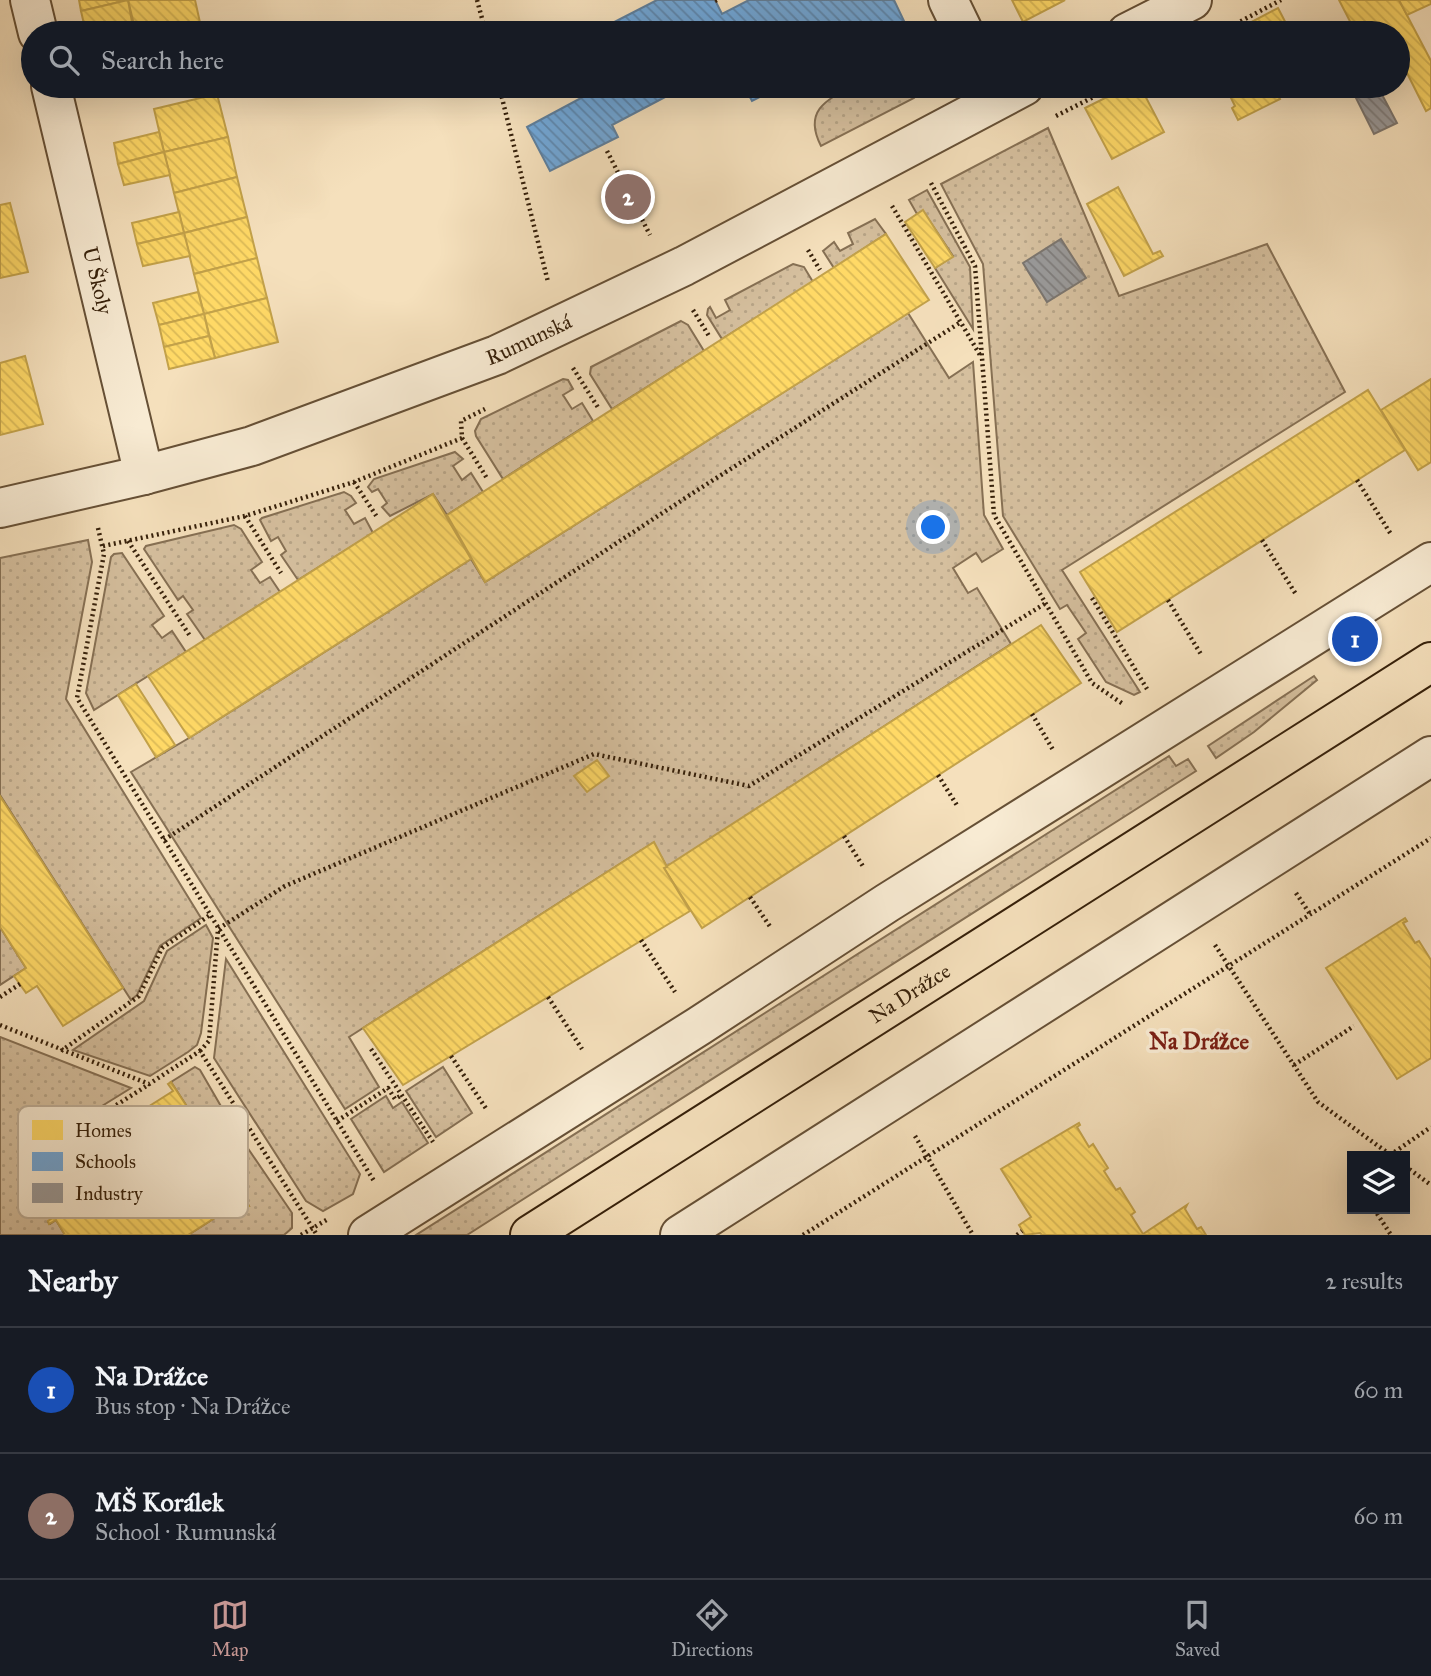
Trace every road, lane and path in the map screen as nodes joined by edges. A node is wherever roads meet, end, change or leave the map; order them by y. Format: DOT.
graph roads {
  1 [pos="30,0"];
  2 [pos="477,0"];
  3 [pos="948,0"];
  4 [pos="1192,0"];
  5 [pos="1281,0"];
  6 [pos="35,21"];
  7 [pos="483,21"];
  8 [pos="958,21"];
  9 [pos="1151,21"];
  10 [pos="1240,21"];
  11 [pos="54,98"];
  12 [pos="502,98"];
  13 [pos="990,98"];
  14 [pos="910,145"];
  15 [pos="607,150"];
  16 [pos="889,202"];
  17 [pos="656,245"];
  18 [pos="806,246"];
  19 [pos="820,270"];
  20 [pos="549,285"];
  21 [pos="692,308"];
  22 [pos="961,323"];
  23 [pos="709,336"];
  24 [pos="982,358"];
  25 [pos="572,366"];
  26 [pos="599,409"];
  27 [pos="462,438"];
  28 [pos="144,475"];
  29 [pos="488,480"];
  30 [pos="1357,480"];
  31 [pos="354,482"];
  32 [pos="0,508"];
  33 [pos="245,516"];
  34 [pos="377,517"];
  35 [pos="1262,540"];
  36 [pos="128,541"];
  37 [pos="104,554"];
  38 [pos="1423,567"];
  39 [pos="281,573"];
  40 [pos="1092,598"];
  41 [pos="1168,600"];
  42 [pos="1046,604"];
  43 [pos="1320,633"];
  44 [pos="190,636"];
  45 [pos="1204,658"];
  46 [pos="1431,662"];
  47 [pos="1092,683"];
  48 [pos="1149,692"];
  49 [pos="1431,756"];
  50 [pos="1431,838"];
  51 [pos="164,840"];
  52 [pos="1191,909"];
  53 [pos="210,915"];
  54 [pos="218,929"];
  55 [pos="641,940"];
  56 [pos="1228,965"];
  57 [pos="20,984"];
  58 [pos="0,997"];
  59 [pos="548,997"];
  60 [pos="0,1025"];
  61 [pos="699,1026"];
  62 [pos="1354,1026"];
  63 [pos="371,1049"];
  64 [pos="61,1051"];
  65 [pos="200,1051"];
  66 [pos="451,1056"];
  67 [pos="1294,1065"];
  68 [pos="606,1083"];
  69 [pos="149,1084"];
  70 [pos="402,1095"];
  71 [pos="892,1099"];
  72 [pos="114,1106"];
  73 [pos="235,1106"];
  74 [pos="337,1121"];
  75 [pos="248,1127"];
  76 [pos="1431,1127"];
  77 [pos="511,1144"];
  78 [pos="438,1148"];
  79 [pos="1383,1151"];
  80 [pos="1397,1151"];
  81 [pos="927,1156"];
  82 [pos="1410,1170"];
  83 [pos="1431,1185"];
  84 [pos="1377,1214"];
  85 [pos="382,1226"];
  86 [pos="1023,1231"];
  87 [pos="317,1235"];
  88 [pos="530,1235"];
  89 [pos="680,1235"];
  90 [pos="803,1235"];
  91 [pos="974,1235"];
  92 [pos="1017,1235"];
  93 [pos="1391,1235"];
  1 -- 6 [label="street"];
  2 -- 7 [label="path"];
  3 -- 8 [label="street"];
  4 -- 9 [label="street"];
  5 -- 10 [label="path"];
  11 -- 28 [label="street, U Školy"];
  12 -- 20 [label="path"];
  13 -- 14 [label="street, Rumunská"];
  14 -- 24 [label="path"];
  14 -- 28 [label="street, Rumunská"];
  15 -- 17 [label="path"];
  16 -- 22 [label="path"];
  18 -- 19 [label="path"];
  21 -- 23 [label="path"];
  22 -- 24 [label="path"];
  22 -- 51 [label="path"];
  24 -- 42 [label="path"];
  25 -- 26 [label="path"];
  27 -- 29 [label="path"];
  28 -- 32 [label="street, Rumunská"];
  30 -- 38 [label="path"];
  31 -- 34 [label="path"];
  33 -- 39 [label="path"];
  35 -- 43 [label="path"];
  36 -- 44 [label="path"];
  37 -- 51 [label="path"];
  38 -- 43 [label="street"];
  40 -- 48 [label="path"];
  41 -- 45 [label="path"];
  42 -- 47 [label="path"];
  42 -- 54 [label="path"];
  43 -- 61 [label="street"];
  46 -- 88 [label="main road, Na Drážce"];
  49 -- 52 [label="street"];
  50 -- 56 [label="path"];
  51 -- 53 [label="path"];
  52 -- 56 [label="path"];
  52 -- 71 [label="street"];
  53 -- 54 [label="path"];
  53 -- 64 [label="path"];
  54 -- 65 [label="path"];
  54 -- 74 [label="path"];
  55 -- 61 [label="path"];
  56 -- 67 [label="path"];
  56 -- 81 [label="path"];
  57 -- 58 [label="path"];
  59 -- 68 [label="path"];
  60 -- 64 [label="path"];
  61 -- 68 [label="street"];
  62 -- 67 [label="path"];
  63 -- 70 [label="path"];
  64 -- 69 [label="path"];
  65 -- 69 [label="path"];
  65 -- 73 [label="path"];
  66 -- 77 [label="path"];
  67 -- 79 [label="path"];
  68 -- 77 [label="street"];
  69 -- 72 [label="path"];
  70 -- 74 [label="path"];
  70 -- 78 [label="path"];
  71 -- 81 [label="path"];
  71 -- 89 [label="street"];
  74 -- 85 [label="path"];
  75 -- 87 [label="path"];
  76 -- 80 [label="path"];
  77 -- 85 [label="street"];
  81 -- 90 [label="path"];
  81 -- 91 [label="path"];
  82 -- 83 [label="path"];
  84 -- 93 [label="path"];
  86 -- 92 [label="path"];
}
